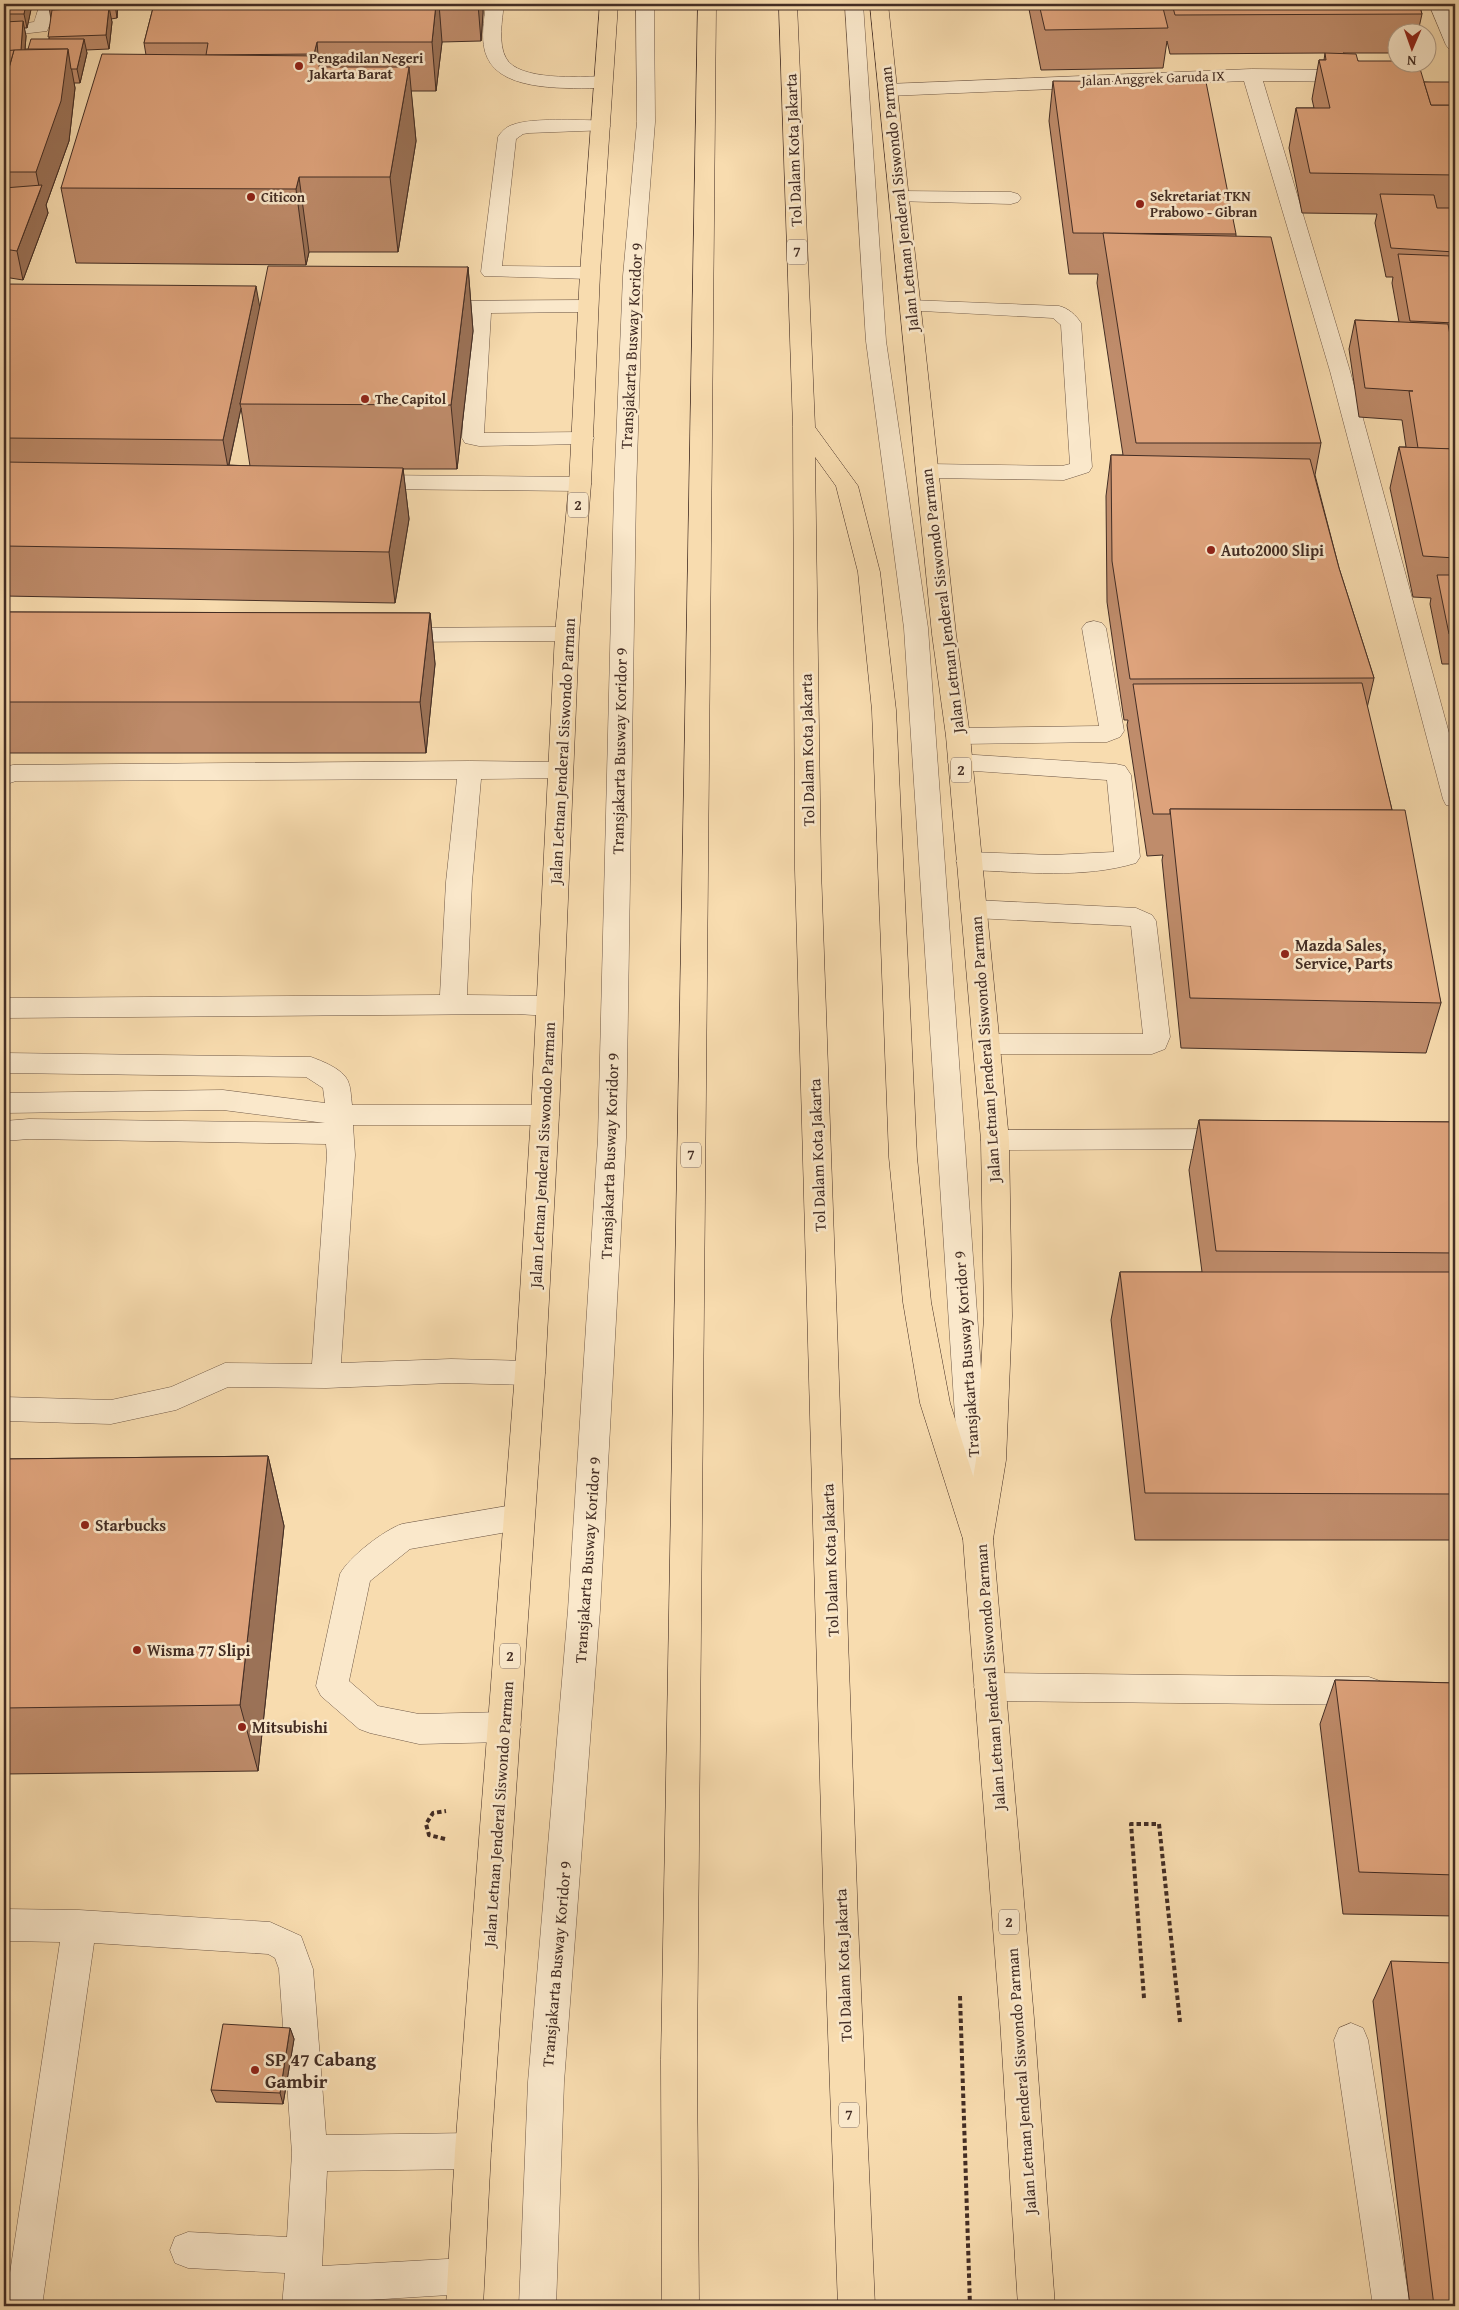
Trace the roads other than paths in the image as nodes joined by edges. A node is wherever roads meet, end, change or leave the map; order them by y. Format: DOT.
graph roads {
  1 [pos="49,4"];
  2 [pos="495,4"];
  3 [pos="609,4"];
  4 [pos="644,4"];
  5 [pos="707,4"];
  6 [pos="788,4"];
  7 [pos="854,4"];
  8 [pos="879,4"];
  9 [pos="1438,4"];
  10 [pos="4,30"];
  11 [pos="1455,45"];
  12 [pos="1252,75"];
  13 [pos="1369,76"];
  14 [pos="603,82"];
  15 [pos="888,90"];
  16 [pos="601,126"];
  17 [pos="899,198"];
  18 [pos="1011,198"];
  19 [pos="590,273"];
  20 [pos="588,306"];
  21 [pos="910,306"];
  22 [pos="412,307"];
  23 [pos="481,307"];
  24 [pos="804,427"];
  25 [pos="583,438"];
  26 [pos="927,471"];
  27 [pos="343,482"];
  28 [pos="580,484"];
  29 [pos="1094,628"];
  30 [pos="567,634"];
  31 [pos="369,635"];
  32 [pos="958,736"];
  33 [pos="960,762"];
  34 [pos="470,769"];
  35 [pos="560,770"];
  36 [pos="4,777"];
  37 [pos="1455,799"];
  38 [pos="969,862"];
  39 [pos="975,909"];
  40 [pos="453,1005"];
  41 [pos="550,1006"];
  42 [pos="4,1008"];
  43 [pos="986,1044"];
  44 [pos="4,1063"];
  45 [pos="4,1102"];
  46 [pos="545,1115"];
  47 [pos="340,1124"];
  48 [pos="4,1131"];
  49 [pos="1258,1139"];
  50 [pos="995,1140"];
  51 [pos="530,1373"];
  52 [pos="326,1376"];
  53 [pos="4,1409"];
  54 [pos="520,1517"];
  55 [pos="978,1539"];
  56 [pos="990,1687"];
  57 [pos="1397,1692"];
  58 [pos="505,1727"];
  59 [pos="4,1925"];
  60 [pos="79,1926"];
  61 [pos="1351,2040"];
  62 [pos="473,2151"];
  63 [pos="310,2153"];
  64 [pos="188,2250"];
  65 [pos="302,2283"];
  66 [pos="464,2291"];
  67 [pos="24,2306"];
  68 [pos="537,2306"];
  69 [pos="680,2306"];
  70 [pos="857,2306"];
  71 [pos="1037,2306"];
  72 [pos="1392,2306"];
  1 -- 10 [label="street"];
  2 -- 14 [label="street"];
  3 -- 14 [label="highway, Jalan Letnan Jenderal Siswondo Parman / 2"];
  4 -- 68 [label="street, Transjakarta Busway Koridor 9"];
  5 -- 69 [label="highway, 7"];
  6 -- 24 [label="highway, Tol Dalam Kota Jakarta / 7"];
  7 -- 55 [label="street, Transjakarta Busway Koridor 9"];
  8 -- 15 [label="highway, Jalan Letnan Jenderal Siswondo Parman / 2"];
  9 -- 11 [label="street"];
  12 -- 13 [label="street, Jalan Anggrek Garuda IX"];
  12 -- 15 [label="street, Jalan Anggrek Garuda IX"];
  12 -- 37 [label="street"];
  14 -- 16 [label="highway, Jalan Letnan Jenderal Siswondo Parman / 2"];
  15 -- 17 [label="highway, Jalan Letnan Jenderal Siswondo Parman / 2"];
  16 -- 19 [label="highway, Jalan Letnan Jenderal Siswondo Parman / 2"];
  16 -- 19 [label="street"];
  17 -- 18 [label="street"];
  17 -- 21 [label="highway, Jalan Letnan Jenderal Siswondo Parman / 2"];
  19 -- 20 [label="highway, Jalan Letnan Jenderal Siswondo Parman / 2"];
  20 -- 23 [label="street"];
  20 -- 25 [label="highway, Jalan Letnan Jenderal Siswondo Parman / 2"];
  21 -- 26 [label="highway, Jalan Letnan Jenderal Siswondo Parman / 2"];
  21 -- 26 [label="street"];
  22 -- 23 [label="street"];
  23 -- 25 [label="street"];
  24 -- 55 [label="highway"];
  24 -- 70 [label="highway, Tol Dalam Kota Jakarta / 7"];
  25 -- 28 [label="highway, Jalan Letnan Jenderal Siswondo Parman / 2"];
  26 -- 32 [label="highway, Jalan Letnan Jenderal Siswondo Parman / 2"];
  27 -- 28 [label="street"];
  28 -- 30 [label="highway, Jalan Letnan Jenderal Siswondo Parman / 2"];
  29 -- 32 [label="street"];
  30 -- 31 [label="street"];
  30 -- 35 [label="highway, Jalan Letnan Jenderal Siswondo Parman / 2"];
  32 -- 33 [label="highway, Jalan Letnan Jenderal Siswondo Parman / 2"];
  33 -- 38 [label="highway, Jalan Letnan Jenderal Siswondo Parman / 2"];
  33 -- 38 [label="street"];
  34 -- 35 [label="street"];
  34 -- 36 [label="street"];
  34 -- 40 [label="street"];
  35 -- 41 [label="highway, Jalan Letnan Jenderal Siswondo Parman / 2"];
  38 -- 39 [label="highway, Jalan Letnan Jenderal Siswondo Parman / 2"];
  39 -- 43 [label="highway, Jalan Letnan Jenderal Siswondo Parman / 2"];
  39 -- 43 [label="street"];
  40 -- 41 [label="street"];
  40 -- 42 [label="street"];
  41 -- 46 [label="highway, Jalan Letnan Jenderal Siswondo Parman / 2"];
  43 -- 50 [label="highway, Jalan Letnan Jenderal Siswondo Parman / 2"];
  44 -- 47 [label="street"];
  45 -- 47 [label="street"];
  46 -- 47 [label="street"];
  46 -- 51 [label="highway, Jalan Letnan Jenderal Siswondo Parman / 2"];
  47 -- 48 [label="street"];
  47 -- 52 [label="street"];
  49 -- 50 [label="street"];
  50 -- 55 [label="highway, Jalan Letnan Jenderal Siswondo Parman / 2"];
  51 -- 52 [label="street"];
  51 -- 54 [label="highway, Jalan Letnan Jenderal Siswondo Parman / 2"];
  52 -- 53 [label="street"];
  54 -- 58 [label="highway, Jalan Letnan Jenderal Siswondo Parman / 2"];
  54 -- 58 [label="street"];
  55 -- 56 [label="highway, Jalan Letnan Jenderal Siswondo Parman / 2"];
  56 -- 57 [label="street"];
  56 -- 71 [label="highway, Jalan Letnan Jenderal Siswondo Parman / 2"];
  58 -- 62 [label="highway, Jalan Letnan Jenderal Siswondo Parman / 2"];
  59 -- 60 [label="street"];
  60 -- 63 [label="street"];
  60 -- 67 [label="street"];
  61 -- 72 [label="street"];
  62 -- 63 [label="street"];
  62 -- 66 [label="highway, Jalan Letnan Jenderal Siswondo Parman / 2"];
  63 -- 65 [label="street"];
  64 -- 65 [label="street"];
  65 -- 66 [label="street"];
}
